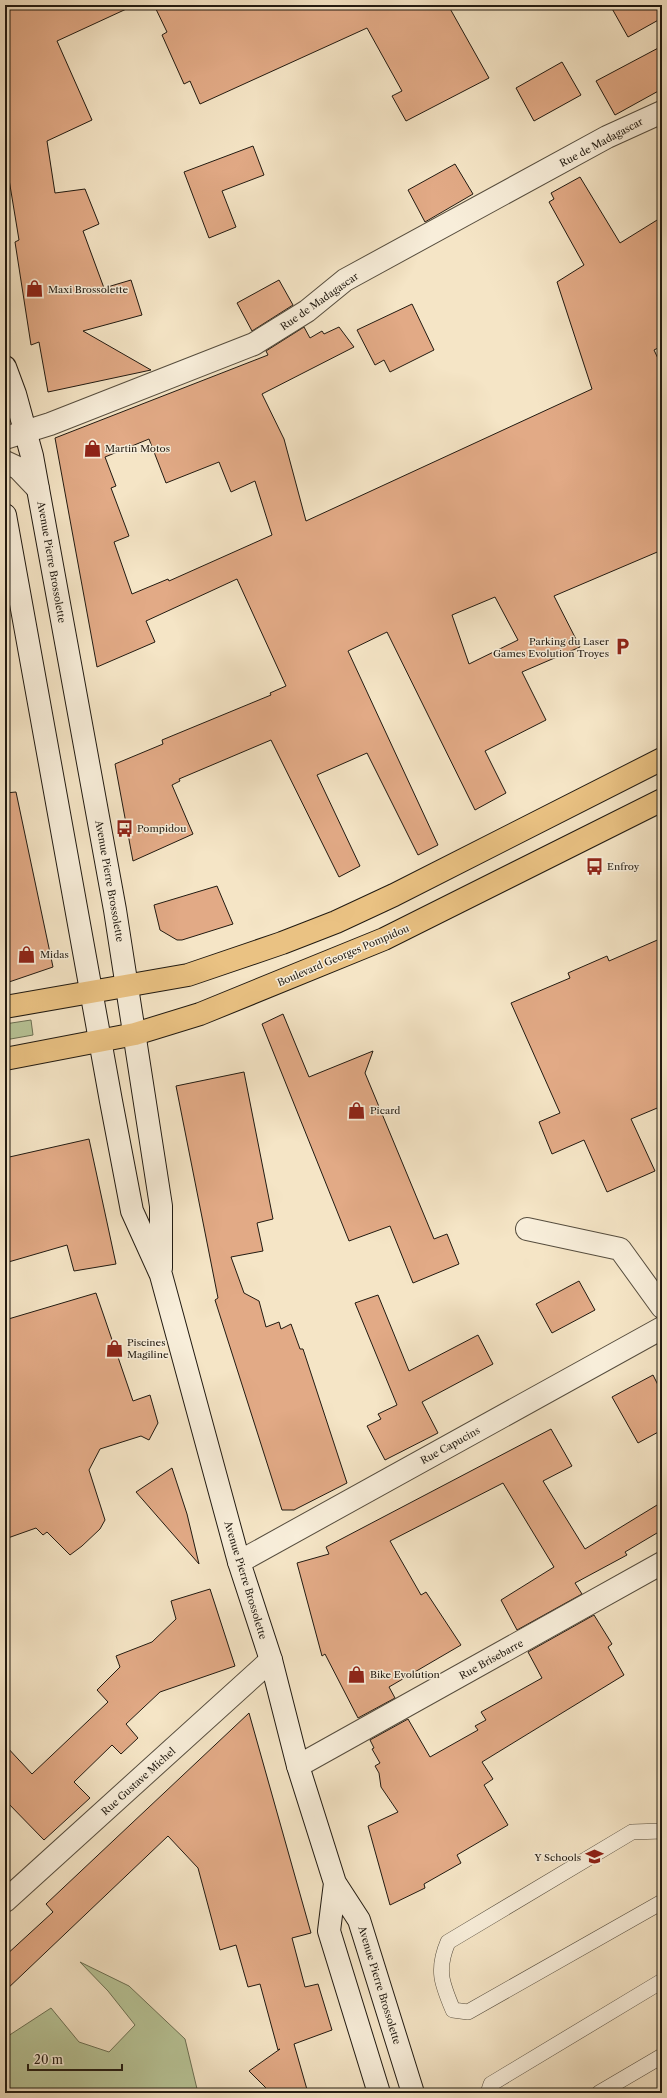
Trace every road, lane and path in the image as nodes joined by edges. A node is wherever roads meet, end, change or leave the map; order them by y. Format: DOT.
graph roads {
  1 [pos="662,112"];
  2 [pos="5,366"];
  3 [pos="12,434"];
  4 [pos="5,462"];
  5 [pos="38,489"];
  6 [pos="5,515"];
  7 [pos="662,759"];
  8 [pos="662,800"];
  9 [pos="127,985"];
  10 [pos="92,992"];
  11 [pos="5,1007"];
  12 [pos="135,1034"];
  13 [pos="100,1041"];
  14 [pos="5,1059"];
  15 [pos="527,1229"];
  16 [pos="161,1275"];
  17 [pos="662,1307"];
  18 [pos="662,1328"];
  19 [pos="239,1562"];
  20 [pos="662,1563"];
  21 [pos="271,1660"];
  22 [pos="298,1766"];
  23 [pos="662,1831"];
  24 [pos="335,1883"];
  25 [pos="5,1901"];
  26 [pos="662,1902"];
  27 [pos="662,1981"];
  28 [pos="662,2056"];
  29 [pos="379,2093"];
  30 [pos="413,2093"];
  31 [pos="488,2093"];
  32 [pos="599,2093"];
  1 -- 3 [label="main road, Rue de Madagascar"];
  2 -- 3 [label="main road, Avenue Pierre Brossolette"];
  3 -- 5 [label="main road, Avenue Pierre Brossolette"];
  4 -- 5 [label="main road, Avenue Pierre Brossolette"];
  5 -- 9 [label="main road, Avenue Pierre Brossolette"];
  6 -- 10 [label="main road, Avenue Pierre Brossolette"];
  7 -- 9 [label="main road"];
  8 -- 12 [label="main road, Boulevard Georges Pompidou"];
  9 -- 10 [label="main road"];
  9 -- 12 [label="main road, Avenue Pierre Brossolette"];
  10 -- 11 [label="main road"];
  10 -- 13 [label="main road, Avenue Pierre Brossolette"];
  12 -- 13 [label="main road, Boulevard Georges Pompidou"];
  12 -- 16 [label="main road, Avenue Pierre Brossolette"];
  13 -- 14 [label="main road, Boulevard Georges Pompidou"];
  13 -- 16 [label="main road, Avenue Pierre Brossolette"];
  15 -- 17 [label="main road"];
  16 -- 19 [label="main road, Avenue Pierre Brossolette"];
  18 -- 19 [label="main road, Rue Capucins"];
  19 -- 21 [label="main road, Avenue Pierre Brossolette"];
  20 -- 22 [label="main road, Rue Brisebarre"];
  21 -- 22 [label="main road, Avenue Pierre Brossolette"];
  21 -- 25 [label="main road, Rue Gustave Michel"];
  22 -- 24 [label="main road, Avenue Pierre Brossolette"];
  23 -- 26 [label="lane"];
  24 -- 29 [label="main road, Avenue Pierre Brossolette"];
  24 -- 30 [label="main road, Avenue Pierre Brossolette"];
  27 -- 31 [label="lane"];
  28 -- 32 [label="lane"];
}
